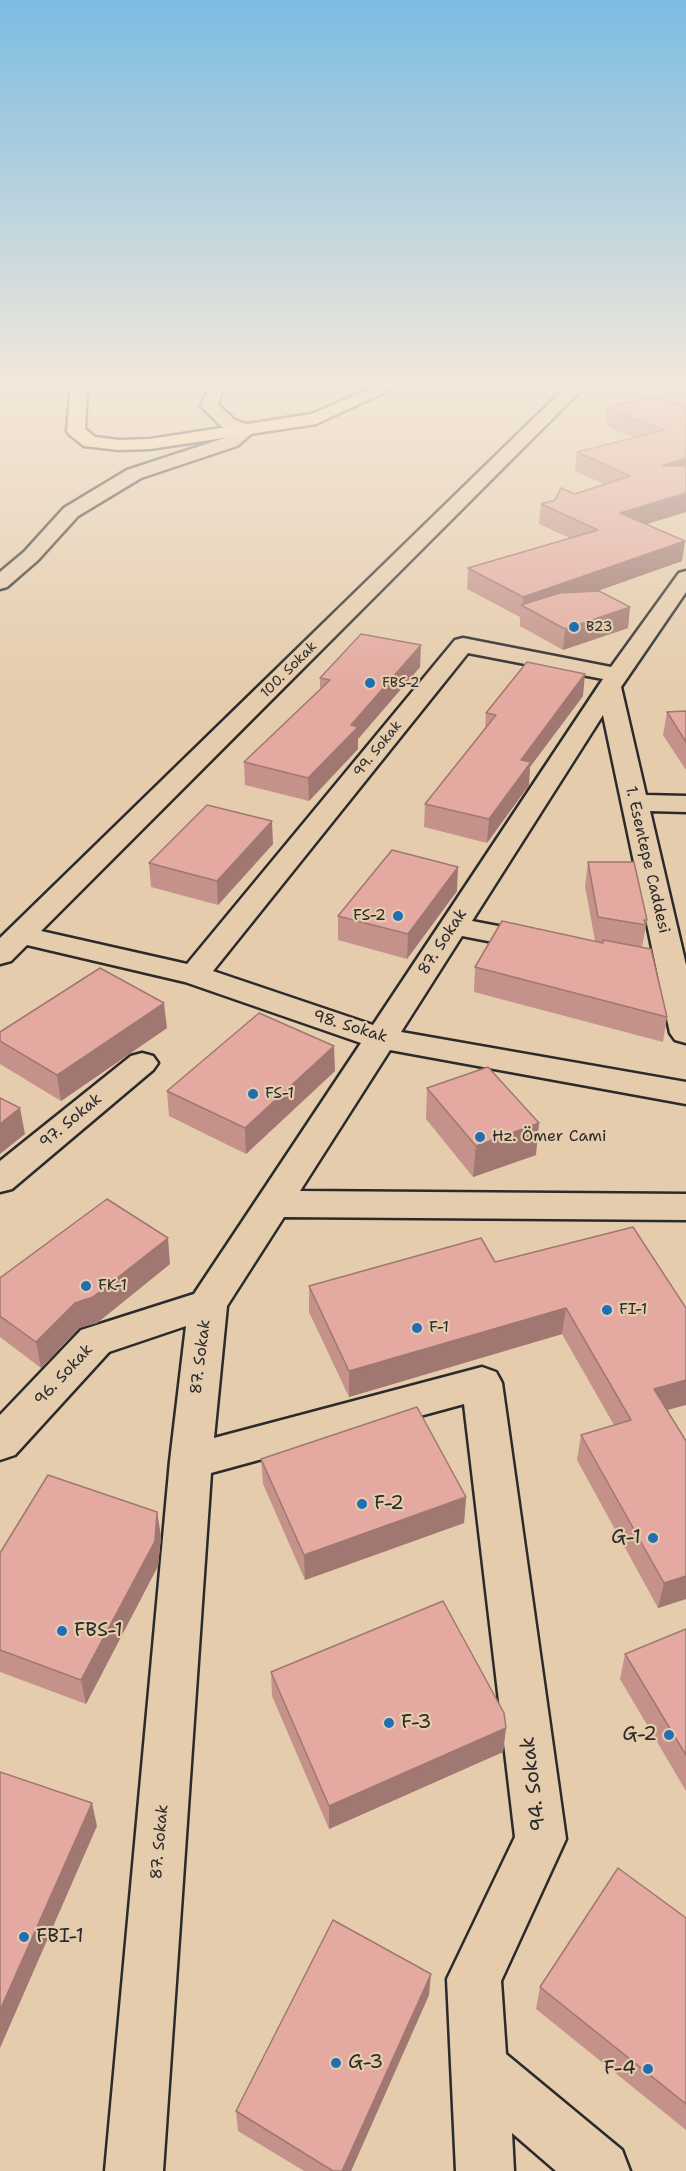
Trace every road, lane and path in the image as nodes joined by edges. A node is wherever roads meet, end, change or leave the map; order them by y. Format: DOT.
graph roads {
  1 [pos="115,485"];
  2 [pos="476,485"];
  3 [pos="686,577"];
  4 [pos="0,583"];
  5 [pos="613,681"];
  6 [pos="634,802"];
  7 [pos="686,804"];
  8 [pos="453,926"];
  9 [pos="10,945"];
  10 [pos="568,947"];
  11 [pos="637,960"];
  12 [pos="671,966"];
  13 [pos="194,975"];
  14 [pos="686,1033"];
  15 [pos="380,1038"];
  16 [pos="142,1062"];
  17 [pos="686,1093"];
  18 [pos="0,1180"];
  19 [pos="272,1204"];
  20 [pos="686,1207"];
  21 [pos="208,1304"];
  22 [pos="0,1443"];
  23 [pos="191,1461"];
  24 [pos="479,2068"];
  25 [pos="134,2171"];
  26 [pos="485,2171"];
  27 [pos="601,2171"];
  1 -- 4 [label="street"];
  2 -- 9 [label="street, 100. Sokak"];
  3 -- 5 [label="street, 87. Sokak"];
  5 -- 6 [label="street, 1. Esentepe Caddesi"];
  5 -- 8 [label="street, 87. Sokak"];
  5 -- 13 [label="street, 99. Sokak"];
  6 -- 7 [label="street"];
  6 -- 12 [label="street, 1. Esentepe Caddesi"];
  8 -- 10 [label="street"];
  8 -- 15 [label="street, 87. Sokak"];
  9 -- 13 [label="street, 98. Sokak"];
  11 -- 12 [label="street"];
  12 -- 14 [label="street, 1. Esentepe Caddesi"];
  13 -- 15 [label="street, 98. Sokak"];
  15 -- 17 [label="street, 98. Sokak"];
  15 -- 19 [label="street, 87. Sokak"];
  16 -- 18 [label="street, 97. Sokak"];
  19 -- 20 [label="street"];
  19 -- 21 [label="street, 87. Sokak"];
  21 -- 22 [label="street, 96. Sokak"];
  21 -- 23 [label="street, 87. Sokak"];
  23 -- 24 [label="street, 94. Sokak"];
  23 -- 25 [label="street, 87. Sokak"];
  24 -- 26 [label="street, 94. Sokak"];
  24 -- 27 [label="street"];
}
